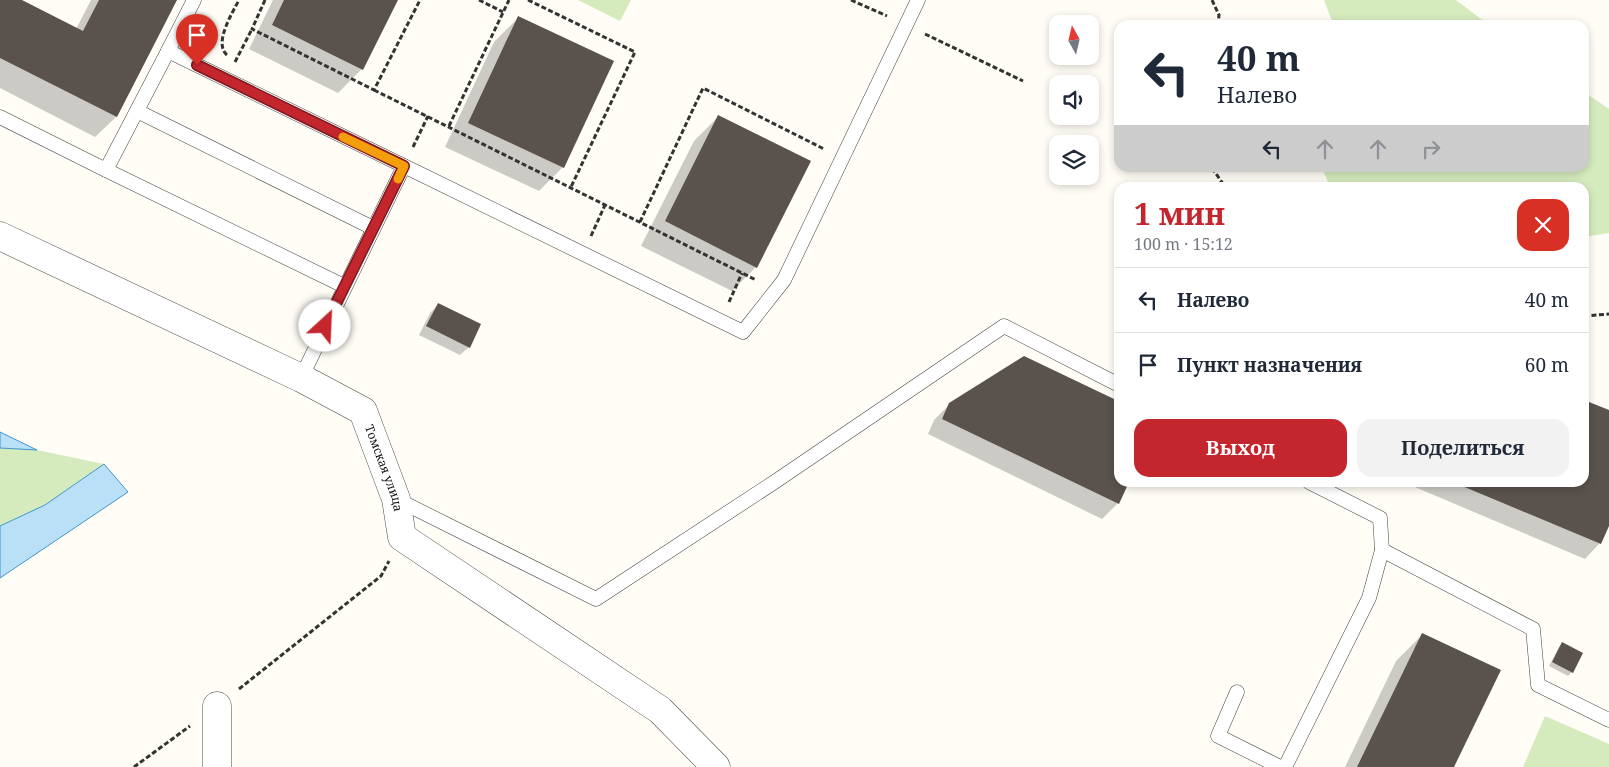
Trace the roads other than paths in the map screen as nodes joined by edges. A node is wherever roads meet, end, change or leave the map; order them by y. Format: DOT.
graph roads {
  1 [pos="194,0"];
  2 [pos="918,0"];
  3 [pos="168,51"];
  4 [pos="137,111"];
  5 [pos="0,117"];
  6 [pos="404,166"];
  7 [pos="106,170"];
  8 [pos="373,228"];
  9 [pos="0,236"];
  10 [pos="344,286"];
  11 [pos="301,378"];
  12 [pos="1114,383"];
  13 [pos="1319,487"];
  14 [pos="396,499"];
  15 [pos="1382,550"];
  16 [pos="1238,692"];
  17 [pos="217,706"];
  18 [pos="1609,720"];
  19 [pos="217,767"];
  20 [pos="716,767"];
  21 [pos="1280,767"];
  22 [pos="1285,767"];
  1 -- 3 [label="lane"];
  2 -- 6 [label="lane"];
  3 -- 4 [label="lane"];
  3 -- 6 [label="lane"];
  4 -- 7 [label="lane"];
  4 -- 8 [label="lane"];
  5 -- 7 [label="lane"];
  6 -- 8 [label="lane"];
  7 -- 10 [label="lane"];
  8 -- 10 [label="lane"];
  9 -- 11 [label="street, Томская улица"];
  10 -- 11 [label="lane"];
  11 -- 14 [label="street, Томская улица"];
  12 -- 14 [label="lane"];
  13 -- 15 [label="lane"];
  14 -- 20 [label="street, Томская улица"];
  15 -- 18 [label="lane"];
  15 -- 22 [label="lane"];
  16 -- 21 [label="lane"];
  17 -- 19 [label="street"];
}
